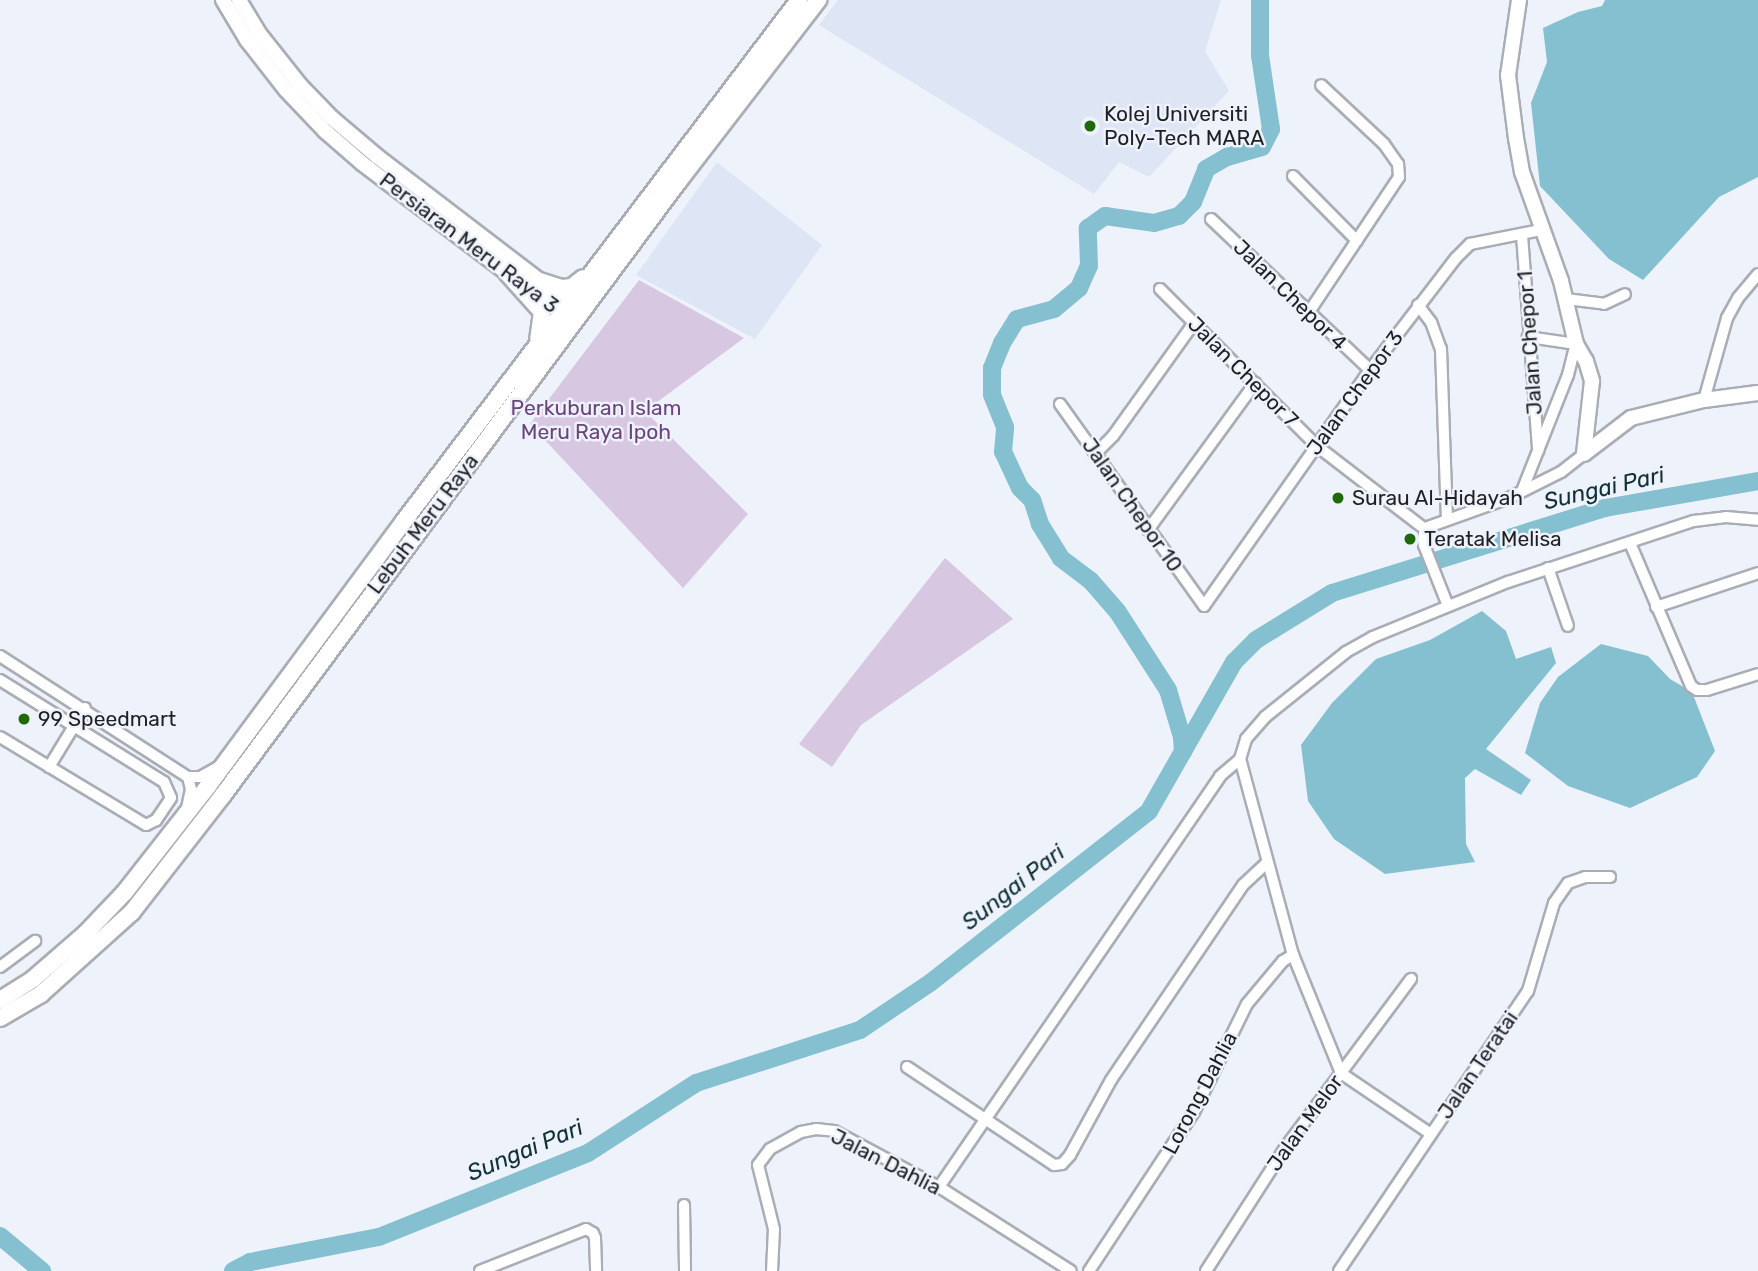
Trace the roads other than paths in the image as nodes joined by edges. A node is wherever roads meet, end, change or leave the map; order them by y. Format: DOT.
graph roads {
  1 [pos="222,0"];
  2 [pos="239,0"];
  3 [pos="799,0"];
  4 [pos="817,0"];
  5 [pos="1519,0"];
  6 [pos="1321,85"];
  7 [pos="1293,176"];
  8 [pos="1211,219"];
  9 [pos="1541,230"];
  10 [pos="1522,235"];
  11 [pos="1357,241"];
  12 [pos="600,262"];
  13 [pos="507,273"];
  14 [pos="1758,274"];
  15 [pos="540,281"];
  16 [pos="1746,288"];
  17 [pos="1160,289"];
  18 [pos="1625,294"];
  19 [pos="1758,296"];
  20 [pos="1566,299"];
  21 [pos="1418,305"];
  22 [pos="565,308"];
  23 [pos="1309,312"];
  24 [pos="578,318"];
  25 [pos="1194,323"];
  26 [pos="1528,337"];
  27 [pos="1576,344"];
  28 [pos="537,345"];
  29 [pos="1370,370"];
  30 [pos="1255,383"];
  31 [pos="1758,393"];
  32 [pos="1704,400"];
  33 [pos="1060,404"];
  34 [pos="1317,446"];
  35 [pos="1538,450"];
  36 [pos="1096,453"];
  37 [pos="1584,454"];
  38 [pos="1522,491"];
  39 [pos="1447,518"];
  40 [pos="1758,520"];
  41 [pos="1148,530"];
  42 [pos="1426,530"];
  43 [pos="1630,543"];
  44 [pos="1548,568"];
  45 [pos="1758,573"];
  46 [pos="1204,606"];
  47 [pos="1448,606"];
  48 [pos="1656,607"];
  49 [pos="1568,626"];
  50 [pos="0,656"];
  51 [pos="1758,674"];
  52 [pos="0,680"];
  53 [pos="85,708"];
  54 [pos="74,725"];
  55 [pos="0,737"];
  56 [pos="1240,759"];
  57 [pos="227,760"];
  58 [pos="49,767"];
  59 [pos="188,777"];
  60 [pos="183,818"];
  61 [pos="1267,863"];
  62 [pos="1610,877"];
  63 [pos="35,941"];
  64 [pos="1293,955"];
  65 [pos="0,967"];
  66 [pos="1411,979"];
  67 [pos="0,1000"];
  68 [pos="0,1018"];
  69 [pos="907,1067"];
  70 [pos="1340,1073"];
  71 [pos="985,1120"];
  72 [pos="1432,1134"];
  73 [pos="939,1187"];
  74 [pos="684,1205"];
  75 [pos="480,1271"];
  76 [pos="596,1271"];
  77 [pos="685,1271"];
  78 [pos="772,1271"];
  79 [pos="1071,1271"];
  80 [pos="1088,1271"];
  81 [pos="1206,1271"];
  82 [pos="1339,1271"];
  1 -- 13 [label="street, Persiaran Meru Raya 3"];
  2 -- 15 [label="street, Persiaran Meru Raya 3"];
  3 -- 12 [label="main road, Lebuh Meru Raya"];
  4 -- 24 [label="main road, Lebuh Meru Raya"];
  5 -- 9 [label="street"];
  6 -- 11 [label="street"];
  7 -- 11 [label="street"];
  8 -- 23 [label="street, Jalan Chepor 4"];
  9 -- 10 [label="street, Jalan Chepor 3"];
  9 -- 20 [label="street"];
  10 -- 21 [label="street, Jalan Chepor 3"];
  10 -- 26 [label="street, Jalan Chepor 1"];
  11 -- 23 [label="street"];
  12 -- 15 [label="main road"];
  12 -- 22 [label="main road, Lebuh Meru Raya"];
  13 -- 22 [label="street, Persiaran Meru Raya 3"];
  13 -- 28 [label="main road"];
  14 -- 16 [label="street"];
  15 -- 22 [label="street, Persiaran Meru Raya 3"];
  16 -- 19 [label="street"];
  16 -- 32 [label="street"];
  17 -- 25 [label="street, Jalan Chepor 7"];
  18 -- 20 [label="street"];
  20 -- 27 [label="street"];
  21 -- 29 [label="street, Jalan Chepor 3"];
  21 -- 39 [label="street"];
  22 -- 24 [label="street, Persiaran Meru Raya 3"];
  22 -- 28 [label="main road, Lebuh Meru Raya"];
  23 -- 29 [label="street, Jalan Chepor 4"];
  24 -- 68 [label="main road, Lebuh Meru Raya"];
  25 -- 30 [label="street, Jalan Chepor 7"];
  25 -- 36 [label="street"];
  26 -- 27 [label="street"];
  26 -- 35 [label="street, Jalan Chepor 1"];
  27 -- 35 [label="street, Jalan Chepor 1"];
  27 -- 37 [label="street"];
  28 -- 57 [label="main road, Lebuh Meru Raya"];
  29 -- 34 [label="street, Jalan Chepor 3"];
  30 -- 34 [label="street, Jalan Chepor 7"];
  30 -- 41 [label="street"];
  31 -- 32 [label="street"];
  32 -- 37 [label="street"];
  33 -- 36 [label="street, Jalan Chepor 10"];
  34 -- 42 [label="street, Jalan Chepor 7"];
  34 -- 46 [label="street, Jalan Chepor 3"];
  35 -- 38 [label="street, Jalan Chepor 1"];
  36 -- 41 [label="street, Jalan Chepor 10"];
  37 -- 38 [label="street"];
  38 -- 39 [label="street"];
  39 -- 42 [label="street"];
  40 -- 43 [label="street"];
  41 -- 46 [label="street, Jalan Chepor 10"];
  42 -- 47 [label="street"];
  43 -- 44 [label="street"];
  43 -- 48 [label="street"];
  44 -- 47 [label="street"];
  44 -- 49 [label="street"];
  45 -- 48 [label="street"];
  47 -- 56 [label="street"];
  48 -- 51 [label="street"];
  50 -- 53 [label="street"];
  52 -- 54 [label="street"];
  53 -- 54 [label="street"];
  53 -- 59 [label="street"];
  54 -- 58 [label="street"];
  54 -- 58 [label="street"];
  55 -- 58 [label="street"];
  56 -- 61 [label="street"];
  56 -- 71 [label="street"];
  57 -- 59 [label="street"];
  57 -- 60 [label="main road, Lebuh Meru Raya"];
  59 -- 60 [label="street"];
  60 -- 67 [label="main road, Lebuh Meru Raya"];
  61 -- 64 [label="street"];
  61 -- 71 [label="street"];
  62 -- 72 [label="street, Jalan Teratai"];
  63 -- 65 [label="street"];
  64 -- 70 [label="street"];
  64 -- 80 [label="street, Lorong Dahlia"];
  66 -- 70 [label="street, Jalan Melor"];
  69 -- 71 [label="street"];
  70 -- 72 [label="street"];
  70 -- 81 [label="street, Jalan Melor"];
  71 -- 73 [label="street"];
  72 -- 82 [label="street, Jalan Teratai"];
  73 -- 78 [label="street, Jalan Dahlia"];
  73 -- 79 [label="street, Jalan Dahlia"];
  74 -- 77 [label="street"];
  75 -- 76 [label="street"];
}
